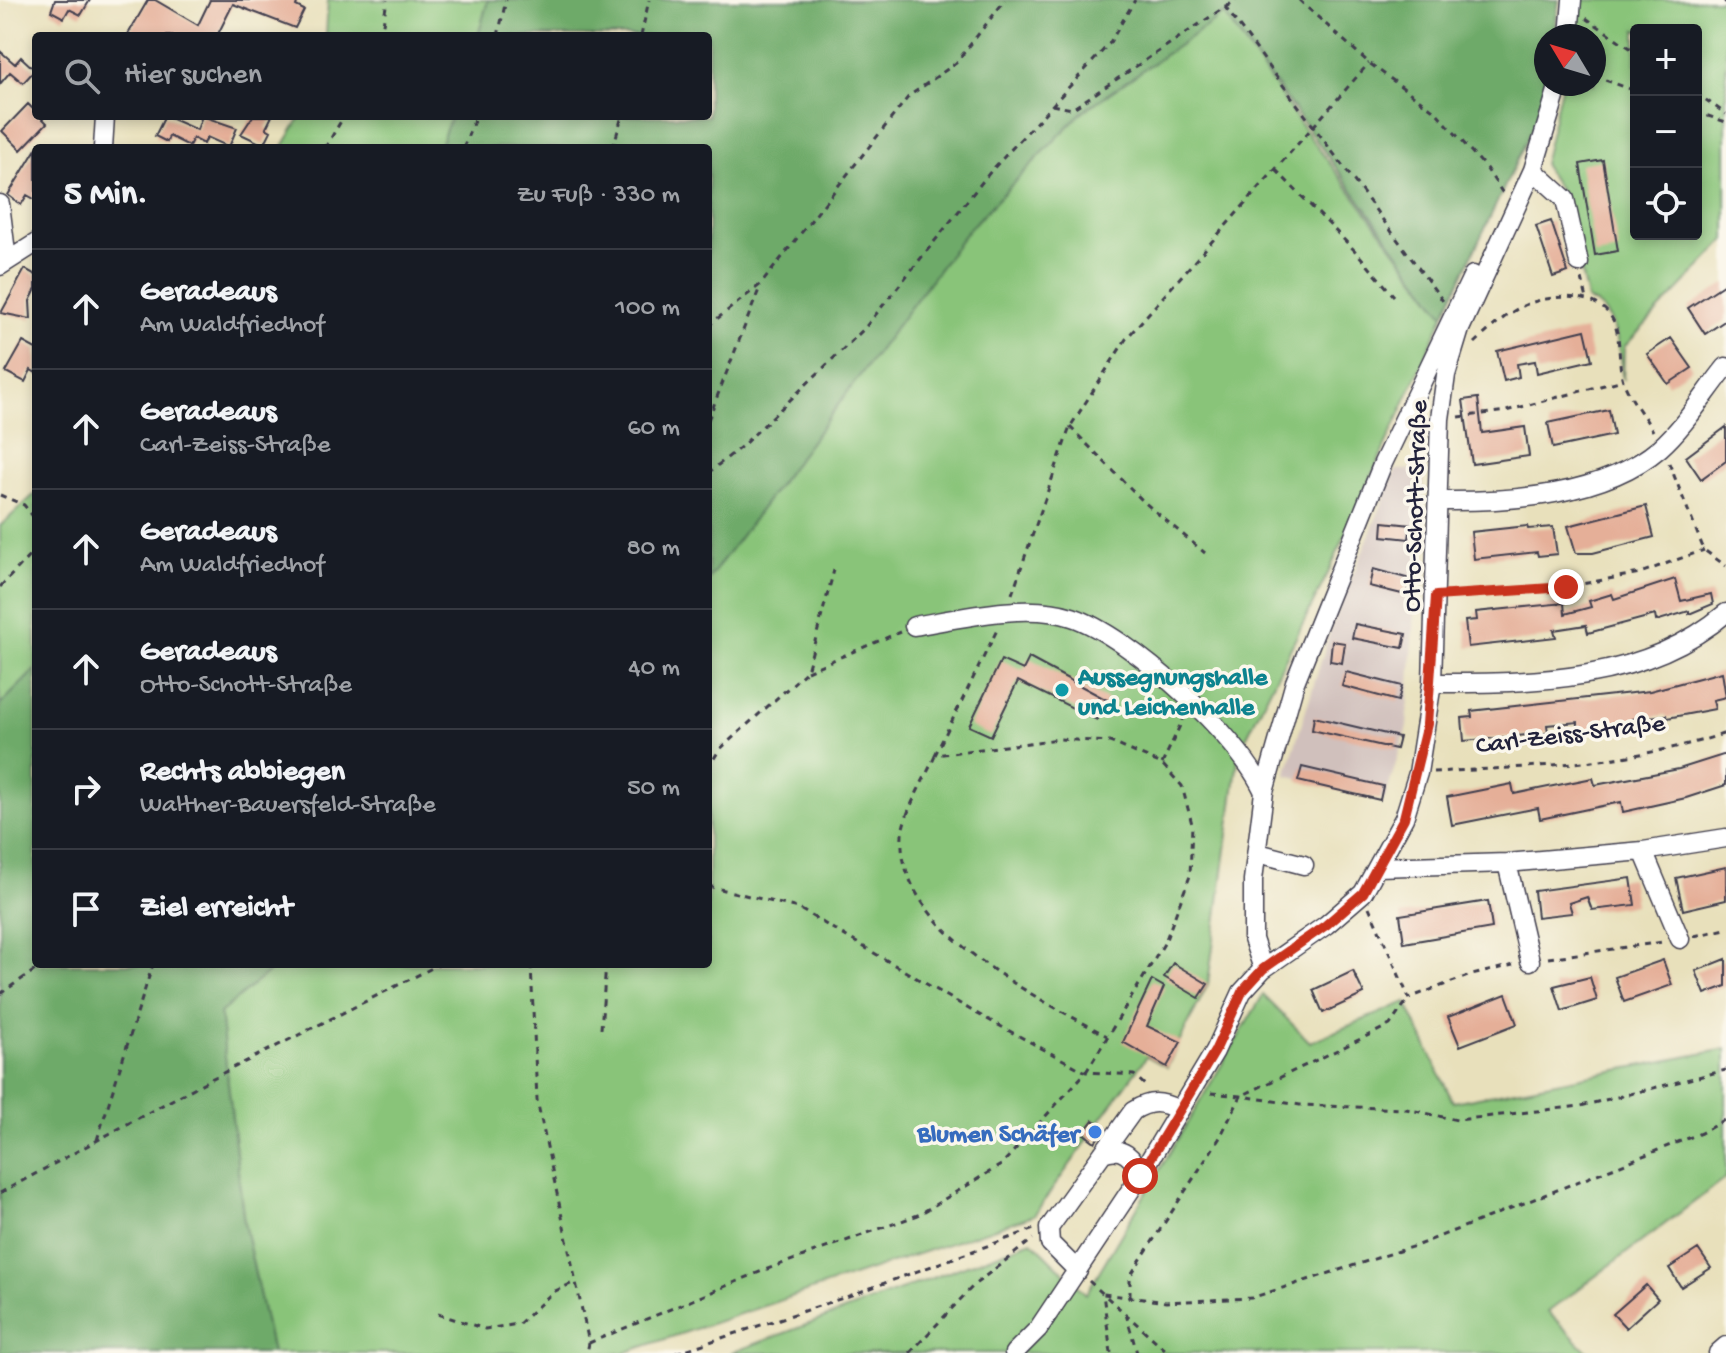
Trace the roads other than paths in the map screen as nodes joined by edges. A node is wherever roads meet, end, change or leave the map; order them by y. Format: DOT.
graph roads {
  1 [pos="1571,4"];
  2 [pos="1570,24"];
  3 [pos="1555,96"];
  4 [pos="105,120"];
  5 [pos="103,144"];
  6 [pos="1533,170"];
  7 [pos="0,204"];
  8 [pos="32,246"];
  9 [pos="1491,256"];
  10 [pos="4,263"];
  11 [pos="1579,263"];
  12 [pos="1726,367"];
  13 [pos="1439,501"];
  14 [pos="1726,613"];
  15 [pos="914,626"];
  16 [pos="1432,683"];
  17 [pos="1264,792"];
  18 [pos="1726,838"];
  19 [pos="1643,851"];
  20 [pos="1258,853"];
  21 [pos="1507,863"];
  22 [pos="1304,865"];
  23 [pos="1378,867"];
  24 [pos="1680,939"];
  25 [pos="1530,961"];
  26 [pos="1263,969"];
  27 [pos="1179,1110"];
  28 [pos="1103,1153"];
  29 [pos="1140,1176"];
  30 [pos="1078,1271"];
  31 [pos="1726,1346"];
  32 [pos="1014,1353"];
  33 [pos="1718,1353"];
  1 -- 2 [label="street"];
  3 -- 6 [label="street, Otto-Schott-Straße"];
  4 -- 5 [label="street"];
  6 -- 9 [label="street, Otto-Schott-Straße"];
  6 -- 11 [label="street"];
  7 -- 10 [label="street"];
  8 -- 10 [label="street"];
  9 -- 13 [label="street, Otto-Schott-Straße"];
  9 -- 17 [label="street"];
  12 -- 13 [label="street"];
  13 -- 16 [label="street, Otto-Schott-Straße"];
  14 -- 16 [label="street"];
  15 -- 17 [label="street"];
  16 -- 23 [label="street, Otto-Schott-Straße"];
  17 -- 20 [label="street"];
  18 -- 19 [label="street"];
  19 -- 21 [label="street"];
  19 -- 24 [label="street"];
  20 -- 22 [label="street"];
  20 -- 26 [label="street"];
  21 -- 23 [label="street"];
  21 -- 25 [label="street"];
  23 -- 26 [label="street"];
  26 -- 27 [label="street"];
  27 -- 28 [label="street"];
  27 -- 29 [label="street"];
  28 -- 29 [label="street"];
  28 -- 30 [label="street"];
  29 -- 30 [label="street"];
  30 -- 32 [label="street"];
  31 -- 33 [label="street"];
}
